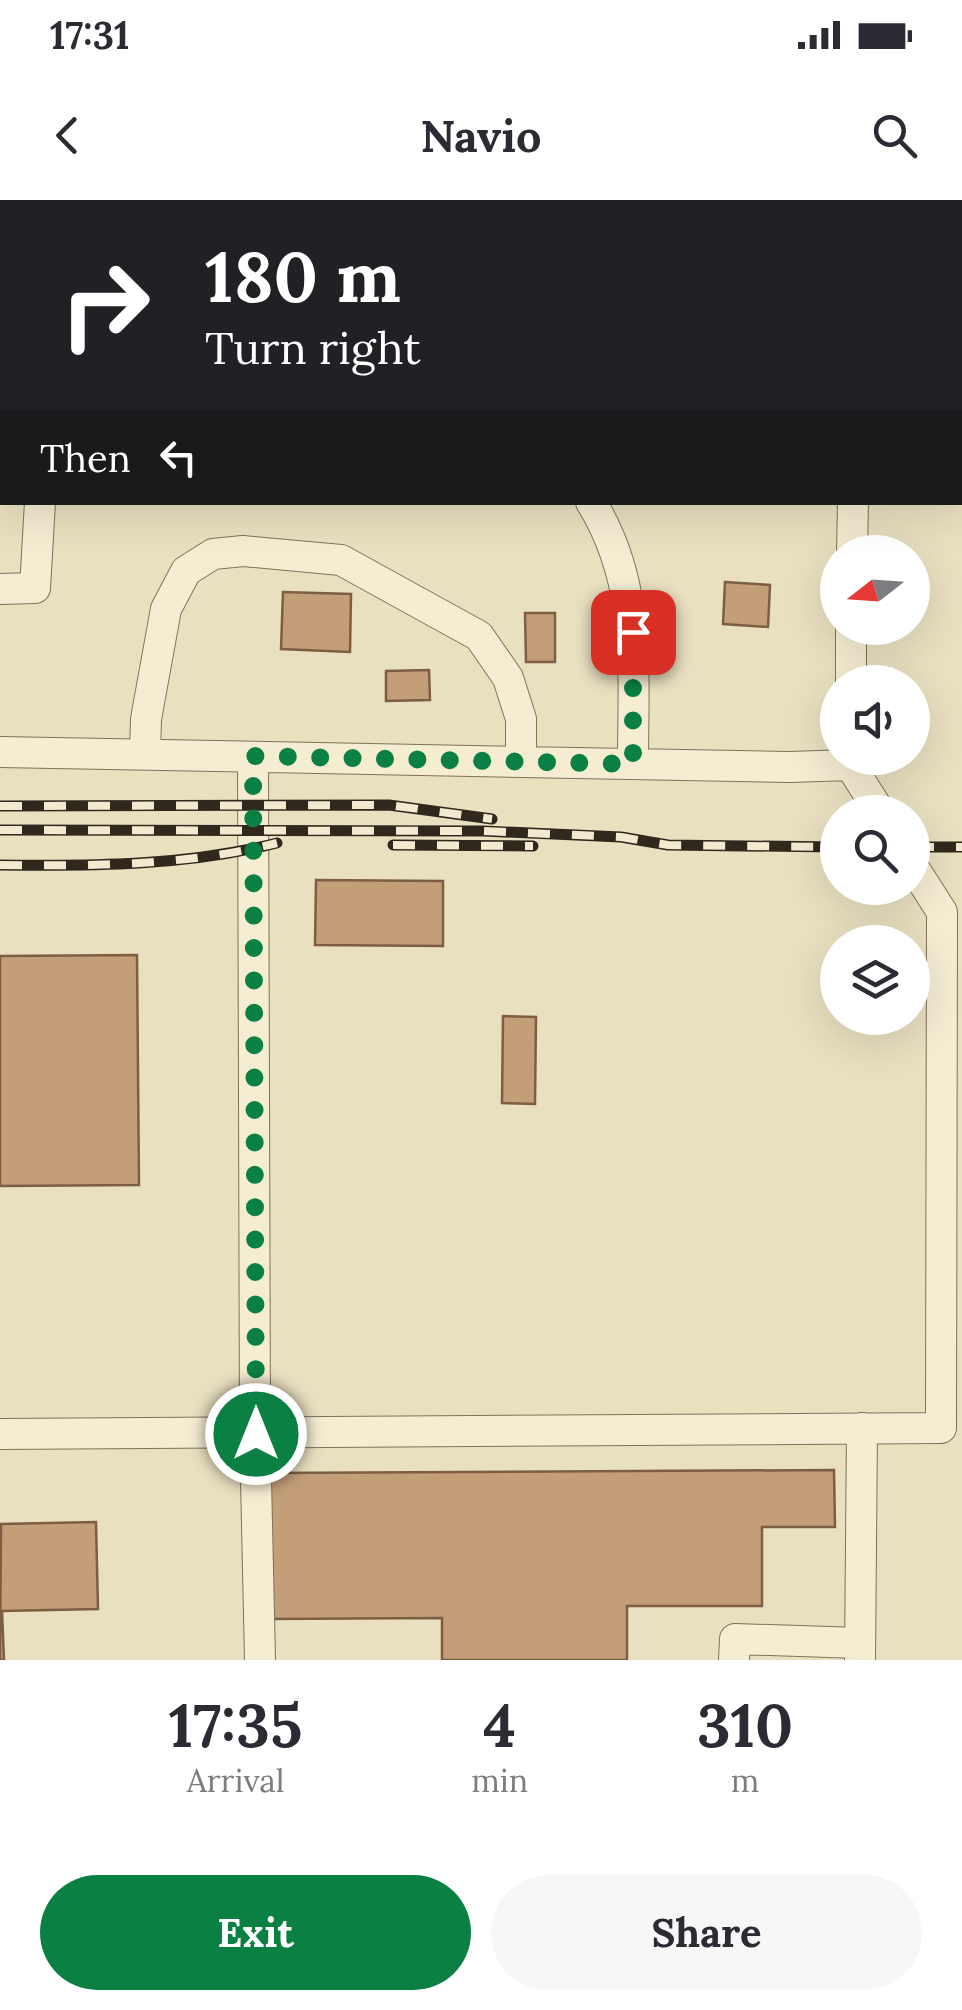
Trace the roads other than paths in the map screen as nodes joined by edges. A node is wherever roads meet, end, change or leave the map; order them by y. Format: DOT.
graph roads {
  1 [pos="40,505"];
  2 [pos="592,505"];
  3 [pos="853,505"];
  4 [pos="852,535"];
  5 [pos="0,588"];
  6 [pos="0,752"];
  7 [pos="145,754"];
  8 [pos="253,756"];
  9 [pos="820,761"];
  10 [pos="521,762"];
  11 [pos="633,764"];
  12 [pos="930,893"];
  13 [pos="951,1420"];
  14 [pos="862,1428"];
  15 [pos="0,1434"];
  16 [pos="256,1434"];
  17 [pos="804,1650"];
  18 [pos="860,1651"];
  19 [pos="260,1660"];
  20 [pos="734,1660"];
  1 -- 5 [label="street"];
  2 -- 11 [label="street"];
  3 -- 4 [label="street"];
  6 -- 7 [label="street"];
  7 -- 8 [label="street"];
  7 -- 10 [label="street"];
  8 -- 10 [label="street"];
  8 -- 16 [label="street"];
  9 -- 11 [label="street"];
  10 -- 11 [label="street"];
  12 -- 13 [label="street"];
  13 -- 14 [label="street"];
  14 -- 16 [label="street"];
  14 -- 18 [label="street"];
  15 -- 16 [label="street"];
  16 -- 19 [label="street"];
  17 -- 18 [label="street"];
  17 -- 20 [label="street"];
}
